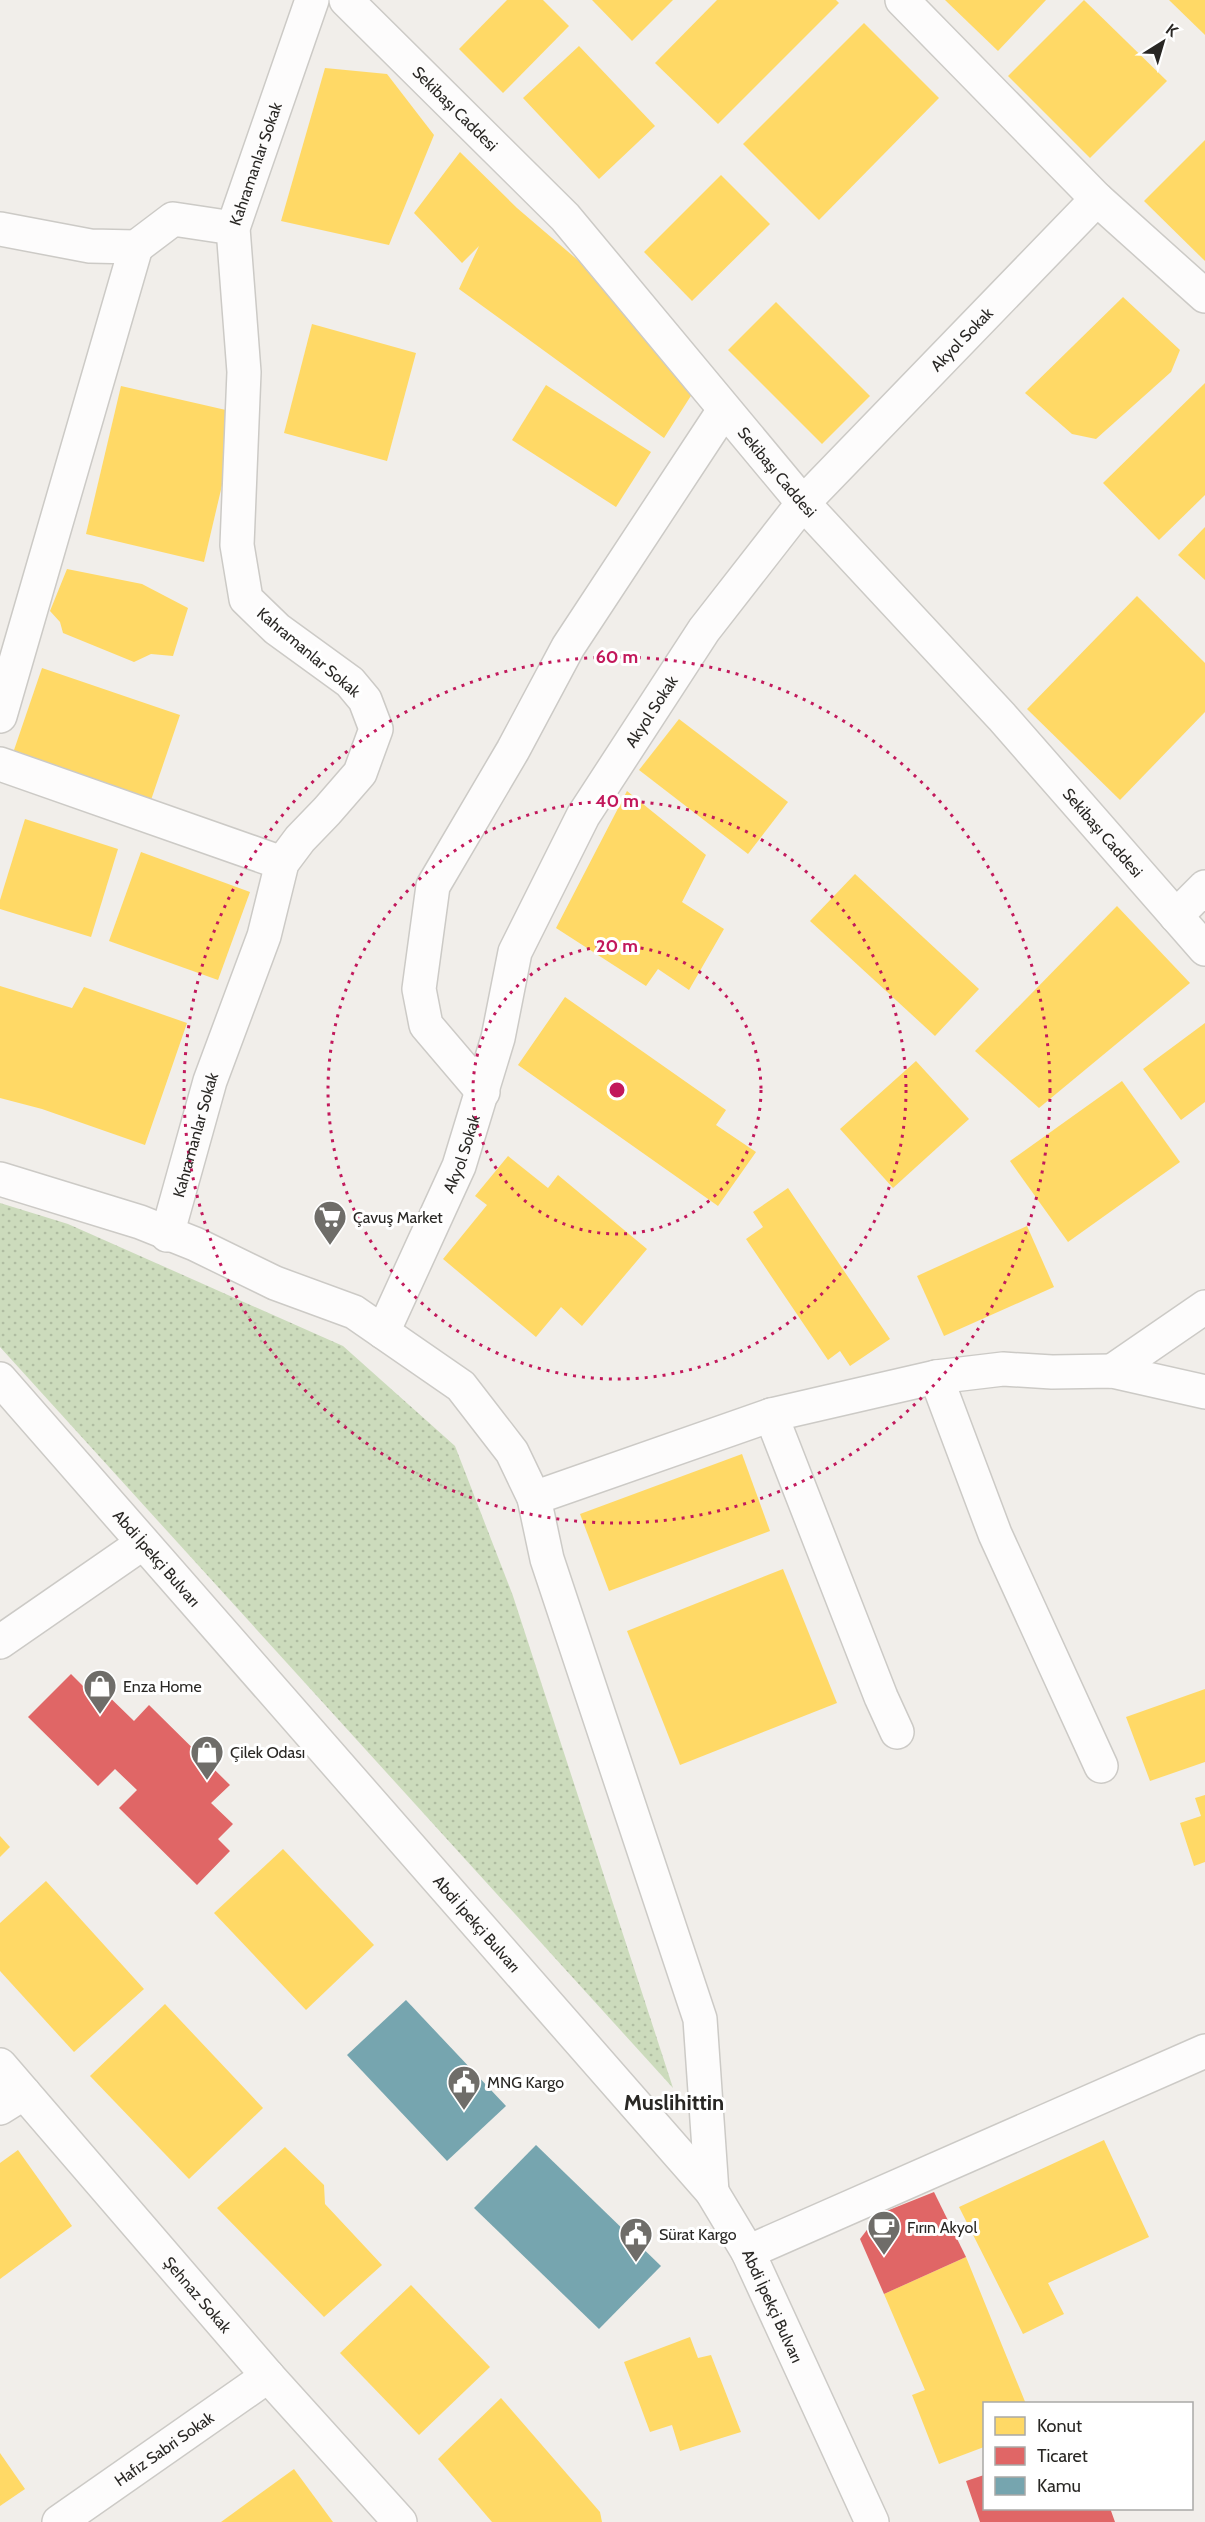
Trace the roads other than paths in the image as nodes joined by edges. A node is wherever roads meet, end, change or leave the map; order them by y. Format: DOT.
graph roads {
  1 [pos="312,0"];
  2 [pos="346,0"];
  3 [pos="902,0"];
  4 [pos="1097,199"];
  5 [pos="233,228"];
  6 [pos="0,229"];
  7 [pos="136,247"];
  8 [pos="1205,296"];
  9 [pos="724,410"];
  10 [pos="803,503"];
  11 [pos="0,716"];
  12 [pos="0,764"];
  13 [pos="282,863"];
  14 [pos="1205,887"];
  15 [pos="1176,916"];
  16 [pos="1205,949"];
  17 [pos="483,1092"];
  18 [pos="0,1179"];
  19 [pos="181,1239"];
  20 [pos="1205,1307"];
  21 [pos="383,1332"];
  22 [pos="1112,1371"];
  23 [pos="936,1377"];
  24 [pos="0,1379"];
  25 [pos="1205,1392"];
  26 [pos="771,1415"];
  27 [pos="534,1498"];
  28 [pos="143,1543"];
  29 [pos="13,1633"];
  30 [pos="897,1732"];
  31 [pos="1101,1767"];
  32 [pos="1205,2051"];
  33 [pos="0,2065"];
  34 [pos="12,2100"];
  35 [pos="712,2192"];
  36 [pos="748,2252"];
  37 [pos="268,2376"];
  38 [pos="59,2522"];
  39 [pos="400,2522"];
  40 [pos="872,2522"];
  1 -- 5 [label="street, Kahramanlar Sokak"];
  2 -- 9 [label="street, Sekibaşı Caddesi"];
  3 -- 4 [label="street"];
  4 -- 8 [label="street"];
  4 -- 10 [label="street, Akyol Sokak"];
  5 -- 7 [label="street"];
  5 -- 13 [label="street, Kahramanlar Sokak"];
  6 -- 7 [label="street"];
  7 -- 11 [label="street"];
  9 -- 10 [label="street, Sekibaşı Caddesi"];
  9 -- 17 [label="street"];
  10 -- 15 [label="street, Sekibaşı Caddesi"];
  10 -- 17 [label="street, Akyol Sokak"];
  12 -- 13 [label="street"];
  13 -- 19 [label="street, Kahramanlar Sokak"];
  14 -- 15 [label="street"];
  15 -- 16 [label="street, Sekibaşı Caddesi"];
  17 -- 21 [label="street, Akyol Sokak"];
  18 -- 19 [label="street"];
  19 -- 21 [label="street"];
  20 -- 22 [label="street"];
  21 -- 27 [label="street"];
  22 -- 23 [label="street"];
  22 -- 25 [label="street"];
  23 -- 26 [label="street"];
  23 -- 31 [label="street"];
  24 -- 28 [label="street, Abdi İpekçi Bulvarı"];
  26 -- 27 [label="street"];
  26 -- 30 [label="street"];
  27 -- 35 [label="street"];
  28 -- 29 [label="street"];
  28 -- 35 [label="street, Abdi İpekçi Bulvarı"];
  32 -- 36 [label="street"];
  33 -- 34 [label="street, Şehnaz Sokak"];
  34 -- 37 [label="street, Şehnaz Sokak"];
  35 -- 36 [label="street, Abdi İpekçi Bulvarı"];
  36 -- 40 [label="street, Abdi İpekçi Bulvarı"];
  37 -- 38 [label="street, Hafız Sabri Sokak"];
  37 -- 39 [label="street, Şehnaz Sokak"];
}
